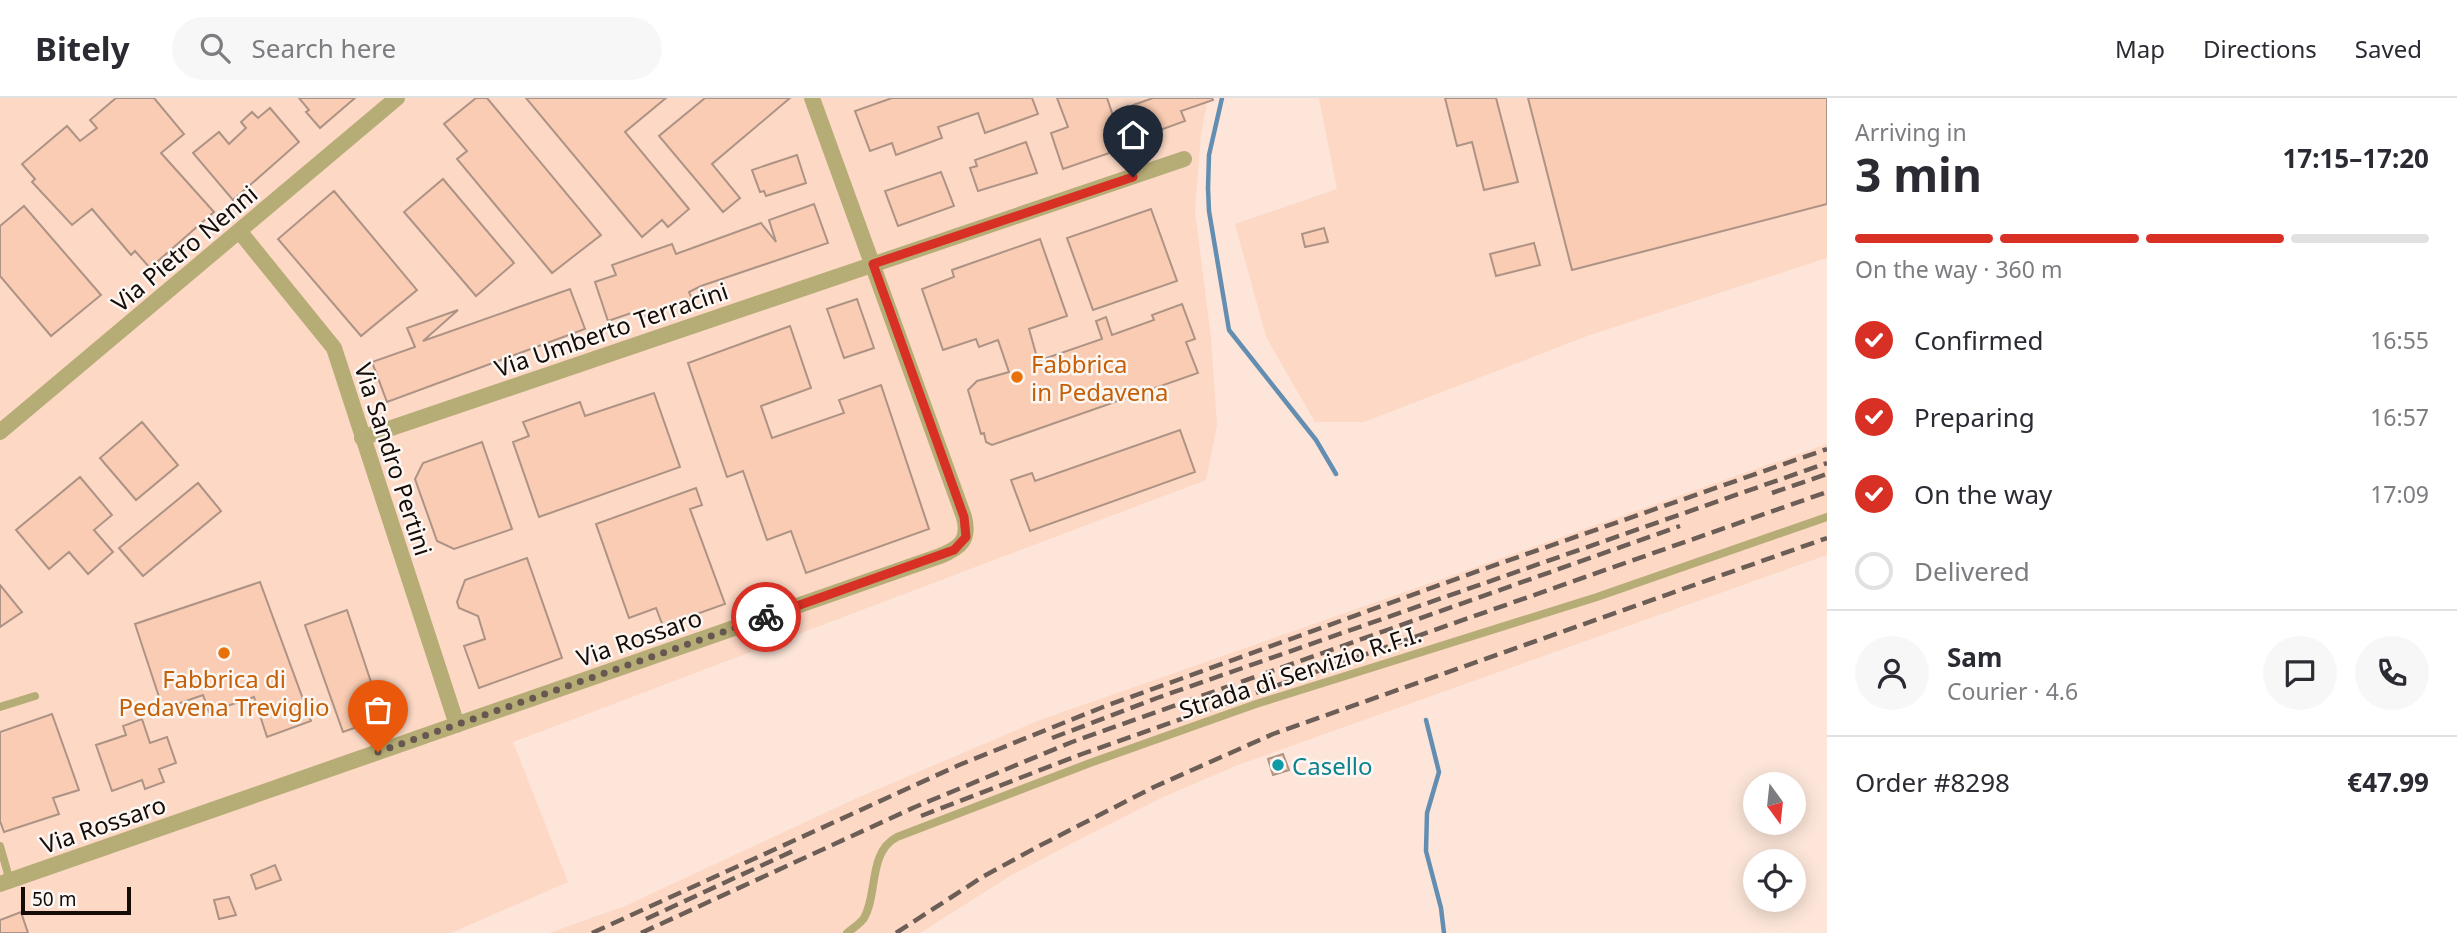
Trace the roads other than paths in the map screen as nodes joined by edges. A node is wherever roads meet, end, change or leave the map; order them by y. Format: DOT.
graph roads {
  1 [pos="397,98"];
  2 [pos="812,98"];
  3 [pos="1184,159"];
  4 [pos="240,232"];
  5 [pos="873,264"];
  6 [pos="0,432"];
  7 [pos="362,438"];
  8 [pos="1827,517"];
  9 [pos="35,695"];
  10 [pos="0,707"];
  11 [pos="457,725"];
  12 [pos="0,846"];
  13 [pos="5,883"];
  14 [pos="847,933"];
  1 -- 4 [label="street, Via Pietro Nenni"];
  2 -- 5 [label="street, Via Rossaro"];
  3 -- 5 [label="street, Via Umberto Terracini"];
  4 -- 6 [label="street, Via Pietro Nenni"];
  4 -- 7 [label="street, Via Sandro Pertini"];
  5 -- 7 [label="street, Via Umberto Terracini"];
  5 -- 11 [label="street, Via Rossaro"];
  7 -- 11 [label="street, Via Sandro Pertini"];
  8 -- 14 [label="lane, Strada di Servizio R.F.I."];
  9 -- 10 [label="lane"];
  11 -- 13 [label="street, Via Rossaro"];
  12 -- 13 [label="lane"];
}
